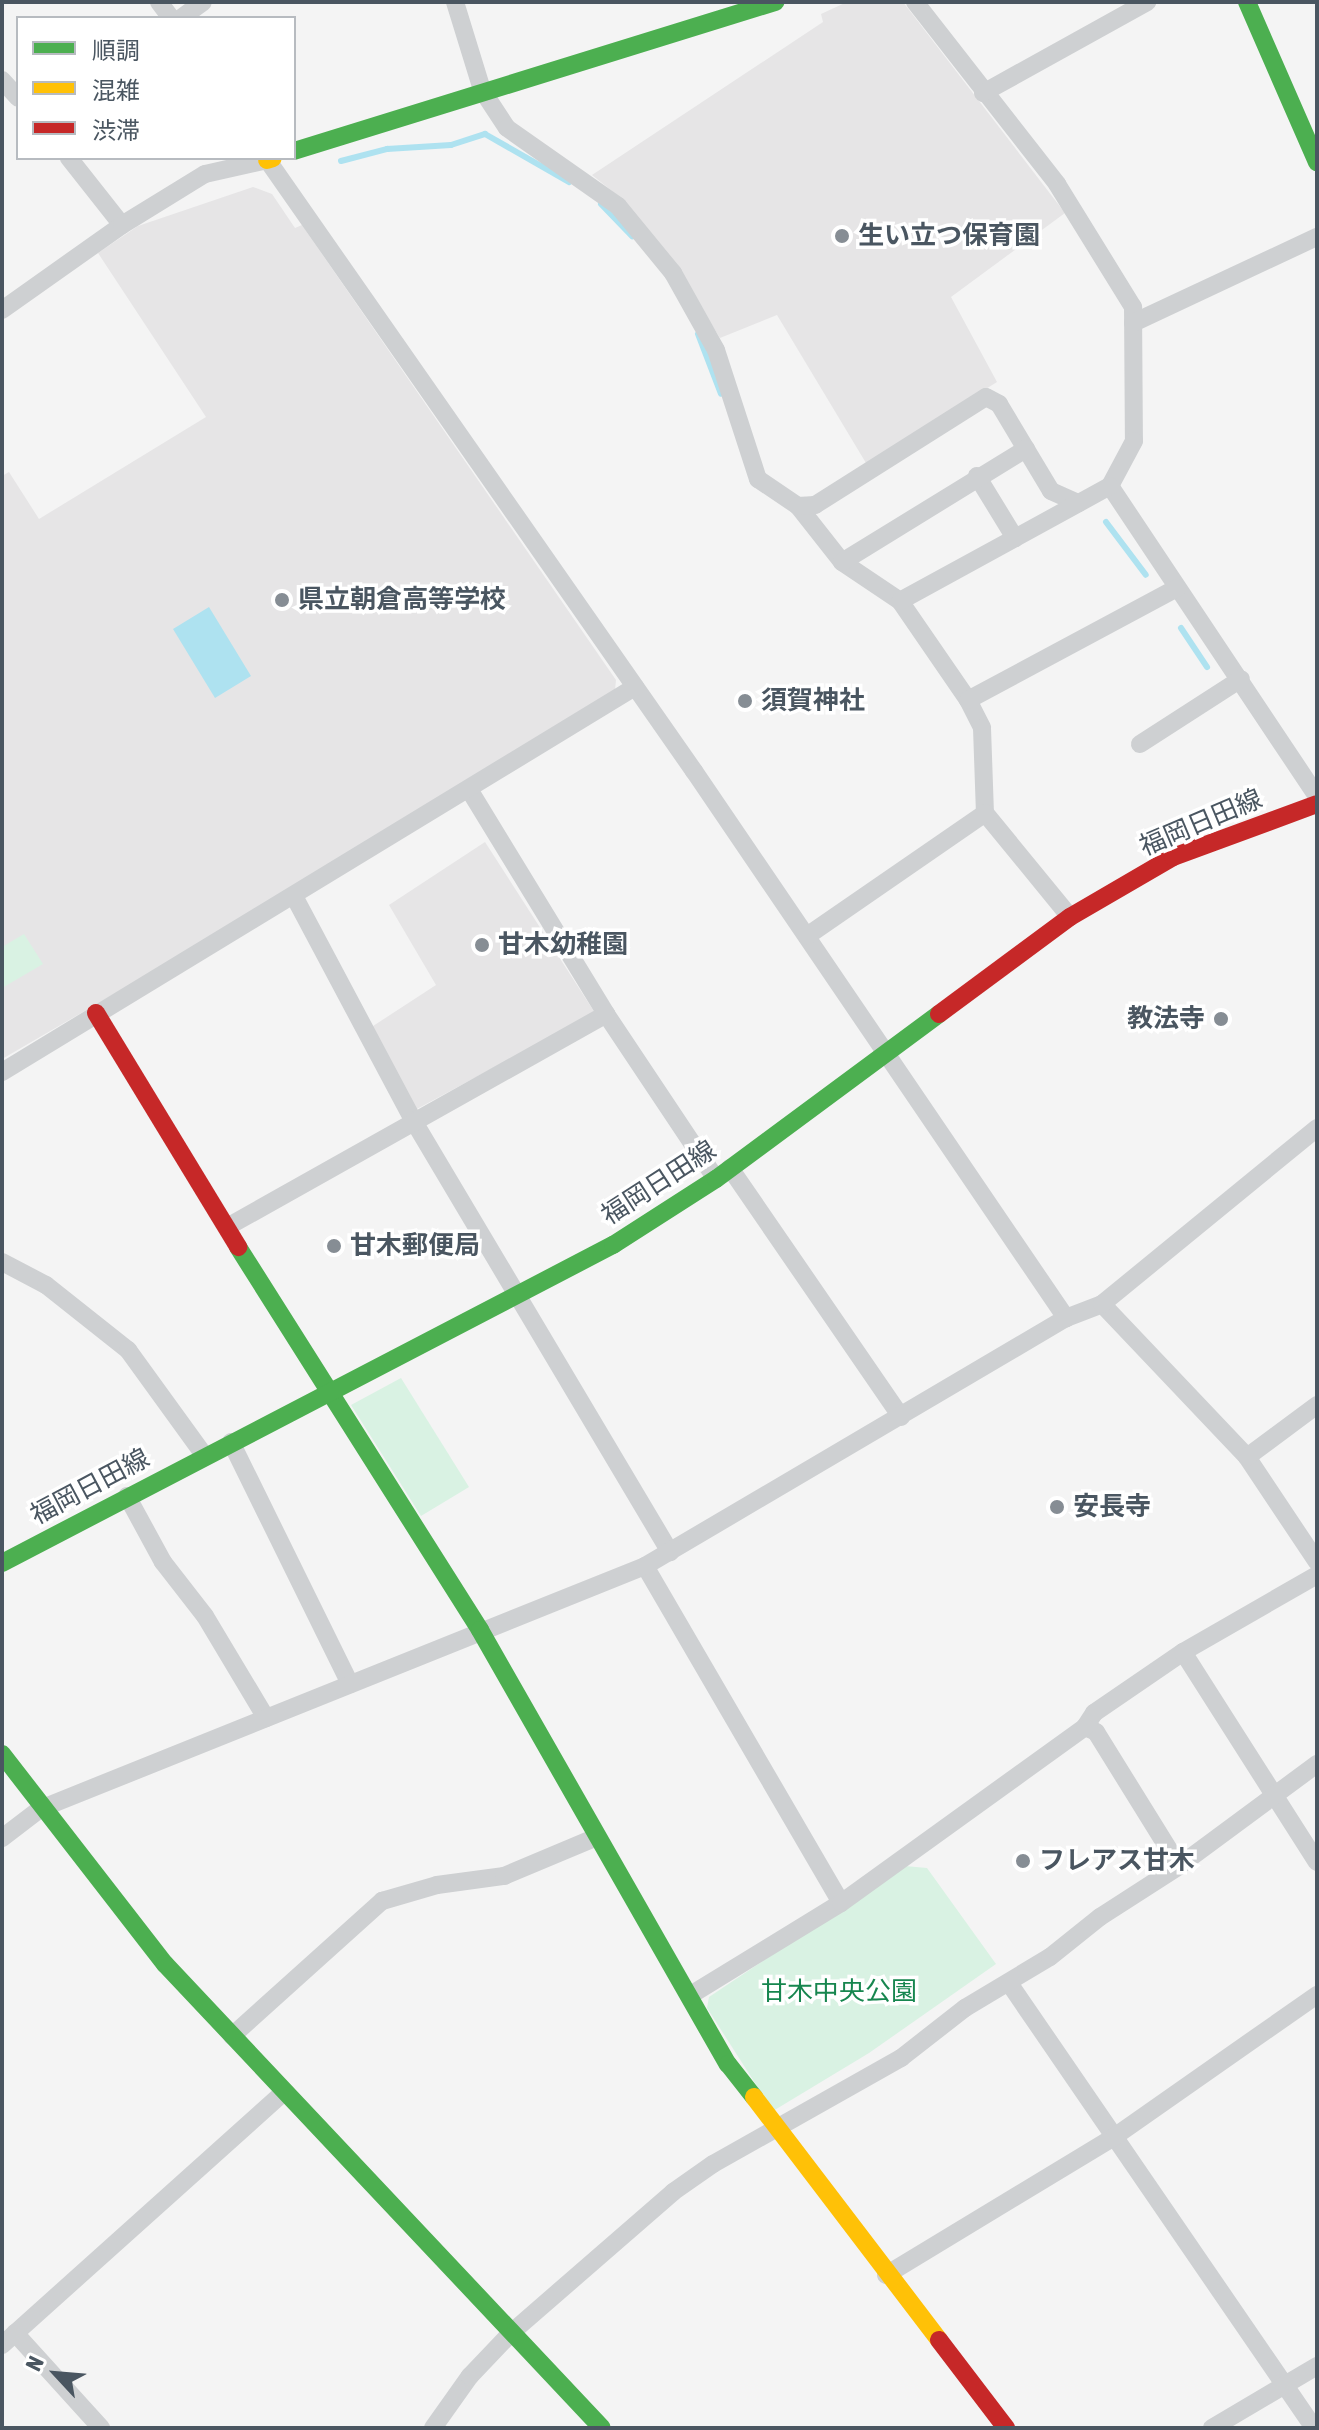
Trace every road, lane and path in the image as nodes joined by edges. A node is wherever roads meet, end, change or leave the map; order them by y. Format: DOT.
graph roads {
  1 [pos="203,2"];
  2 [pos="455,2"];
  3 [pos="775,2"];
  4 [pos="915,2"];
  5 [pos="1147,2"];
  6 [pos="1247,2"];
  7 [pos="184,16"];
  8 [pos="2,80"];
  9 [pos="482,90"];
  10 [pos="983,93"];
  11 [pos="16,96"];
  12 [pos="296,150"];
  13 [pos="71,160"];
  14 [pos="265,160"];
  15 [pos="270,160"];
  16 [pos="1317,162"];
  17 [pos="122,225"];
  18 [pos="1317,237"];
  19 [pos="2,310"];
  20 [pos="1133,323"];
  21 [pos="1020,452"];
  22 [pos="977,476"];
  23 [pos="1110,486"];
  24 [pos="1078,503"];
  25 [pos="798,507"];
  26 [pos="1015,538"];
  27 [pos="842,562"];
  28 [pos="1177,588"];
  29 [pos="900,601"];
  30 [pos="1241,679"];
  31 [pos="635,687"];
  32 [pos="968,700"];
  33 [pos="1140,744"];
  34 [pos="470,791"];
  35 [pos="1317,796"];
  36 [pos="1317,804"];
  37 [pos="985,813"];
  38 [pos="295,898"];
  39 [pos="1070,917"];
  40 [pos="807,936"];
  41 [pos="96,1013"];
  42 [pos="606,1014"];
  43 [pos="885,1050"];
  44 [pos="2,1072"];
  45 [pos="413,1120"];
  46 [pos="1317,1128"];
  47 [pos="723,1174"];
  48 [pos="227,1227"];
  49 [pos="2,1262"];
  50 [pos="517,1298"];
  51 [pos="1102,1304"];
  52 [pos="1066,1318"];
  53 [pos="330,1391"];
  54 [pos="1317,1405"];
  55 [pos="901,1417"];
  56 [pos="231,1442"];
  57 [pos="204,1455"];
  58 [pos="1247,1457"];
  59 [pos="127,1496"];
  60 [pos="670,1552"];
  61 [pos="1317,1562"];
  62 [pos="2,1563"];
  63 [pos="645,1566"];
  64 [pos="1317,1575"];
  65 [pos="480,1630"];
  66 [pos="1183,1652"];
  67 [pos="350,1684"];
  68 [pos="266,1718"];
  69 [pos="1085,1727"];
  70 [pos="2,1754"];
  71 [pos="1317,1764"];
  72 [pos="1274,1797"];
  73 [pos="40,1809"];
  74 [pos="597,1837"];
  75 [pos="2,1838"];
  76 [pos="1317,1862"];
  77 [pos="1179,1866"];
  78 [pos="841,1903"];
  79 [pos="1009,1983"];
  80 [pos="1317,1995"];
  81 [pos="689,1996"];
  82 [pos="232,2036"];
  83 [pos="284,2092"];
  84 [pos="776,2129"];
  85 [pos="1114,2137"];
  86 [pos="886,2275"];
  87 [pos="511,2333"];
  88 [pos="8,2339"];
  89 [pos="1317,2366"];
  90 [pos="1284,2389"];
  91 [pos="101,2428"];
  92 [pos="433,2428"];
  93 [pos="602,2428"];
  94 [pos="1006,2428"];
  95 [pos="1212,2428"];
  96 [pos="1314,2428"];
  1 -- 7 [label="street"];
  2 -- 9 [label="street"];
  3 -- 9 [label="street"];
  4 -- 10 [label="street"];
  5 -- 10 [label="street"];
  6 -- 16 [label="street"];
  8 -- 11 [label="street"];
  9 -- 12 [label="street"];
  9 -- 25 [label="street"];
  10 -- 20 [label="street"];
  13 -- 17 [label="street"];
  14 -- 17 [label="street"];
  15 -- 31 [label="street"];
  17 -- 19 [label="street"];
  18 -- 20 [label="street"];
  20 -- 23 [label="street"];
  21 -- 22 [label="street"];
  21 -- 24 [label="street"];
  21 -- 25 [label="street"];
  22 -- 26 [label="street"];
  22 -- 27 [label="street"];
  23 -- 24 [label="street"];
  23 -- 28 [label="street"];
  24 -- 26 [label="street"];
  25 -- 27 [label="street"];
  26 -- 29 [label="street"];
  27 -- 29 [label="street"];
  28 -- 30 [label="street"];
  28 -- 32 [label="street"];
  29 -- 32 [label="street"];
  30 -- 33 [label="street"];
  30 -- 35 [label="street"];
  31 -- 34 [label="street"];
  31 -- 40 [label="street"];
  32 -- 37 [label="street"];
  34 -- 38 [label="street"];
  34 -- 42 [label="street"];
  36 -- 39 [label="street, 福岡日田線"];
  37 -- 39 [label="street"];
  37 -- 40 [label="street"];
  38 -- 41 [label="street"];
  38 -- 45 [label="street"];
  39 -- 43 [label="street, 福岡日田線"];
  40 -- 43 [label="street"];
  41 -- 44 [label="street"];
  41 -- 48 [label="street"];
  42 -- 45 [label="street"];
  42 -- 47 [label="street"];
  43 -- 47 [label="street, 福岡日田線"];
  43 -- 52 [label="street"];
  45 -- 48 [label="street"];
  45 -- 50 [label="street"];
  46 -- 51 [label="street"];
  47 -- 50 [label="street, 福岡日田線"];
  47 -- 55 [label="street"];
  48 -- 53 [label="street"];
  49 -- 57 [label="street"];
  50 -- 53 [label="street, 福岡日田線"];
  50 -- 60 [label="street"];
  51 -- 52 [label="street"];
  51 -- 58 [label="street"];
  52 -- 55 [label="street"];
  53 -- 56 [label="street, 福岡日田線"];
  53 -- 65 [label="street"];
  54 -- 58 [label="street"];
  55 -- 60 [label="street"];
  56 -- 57 [label="street, 福岡日田線"];
  56 -- 67 [label="street"];
  57 -- 59 [label="street, 福岡日田線"];
  58 -- 61 [label="street"];
  59 -- 62 [label="street, 福岡日田線"];
  59 -- 68 [label="street"];
  60 -- 63 [label="street"];
  63 -- 65 [label="street"];
  63 -- 78 [label="street"];
  64 -- 66 [label="street"];
  65 -- 67 [label="street"];
  65 -- 74 [label="street"];
  66 -- 69 [label="street"];
  66 -- 72 [label="street"];
  67 -- 68 [label="street"];
  68 -- 73 [label="street"];
  69 -- 77 [label="street"];
  69 -- 78 [label="street"];
  70 -- 73 [label="street"];
  71 -- 72 [label="street"];
  72 -- 76 [label="street"];
  72 -- 77 [label="street"];
  73 -- 75 [label="street"];
  73 -- 82 [label="street"];
  74 -- 81 [label="street"];
  74 -- 82 [label="street"];
  77 -- 79 [label="street"];
  78 -- 81 [label="street"];
  79 -- 84 [label="street"];
  79 -- 85 [label="street"];
  80 -- 85 [label="street"];
  81 -- 84 [label="street"];
  82 -- 83 [label="street"];
  83 -- 87 [label="street"];
  83 -- 88 [label="street"];
  84 -- 86 [label="street"];
  84 -- 87 [label="street"];
  85 -- 86 [label="street"];
  85 -- 90 [label="street"];
  86 -- 94 [label="street"];
  87 -- 92 [label="street"];
  87 -- 93 [label="street"];
  88 -- 91 [label="street"];
  89 -- 90 [label="street"];
  90 -- 95 [label="street"];
  90 -- 96 [label="street"];
}
